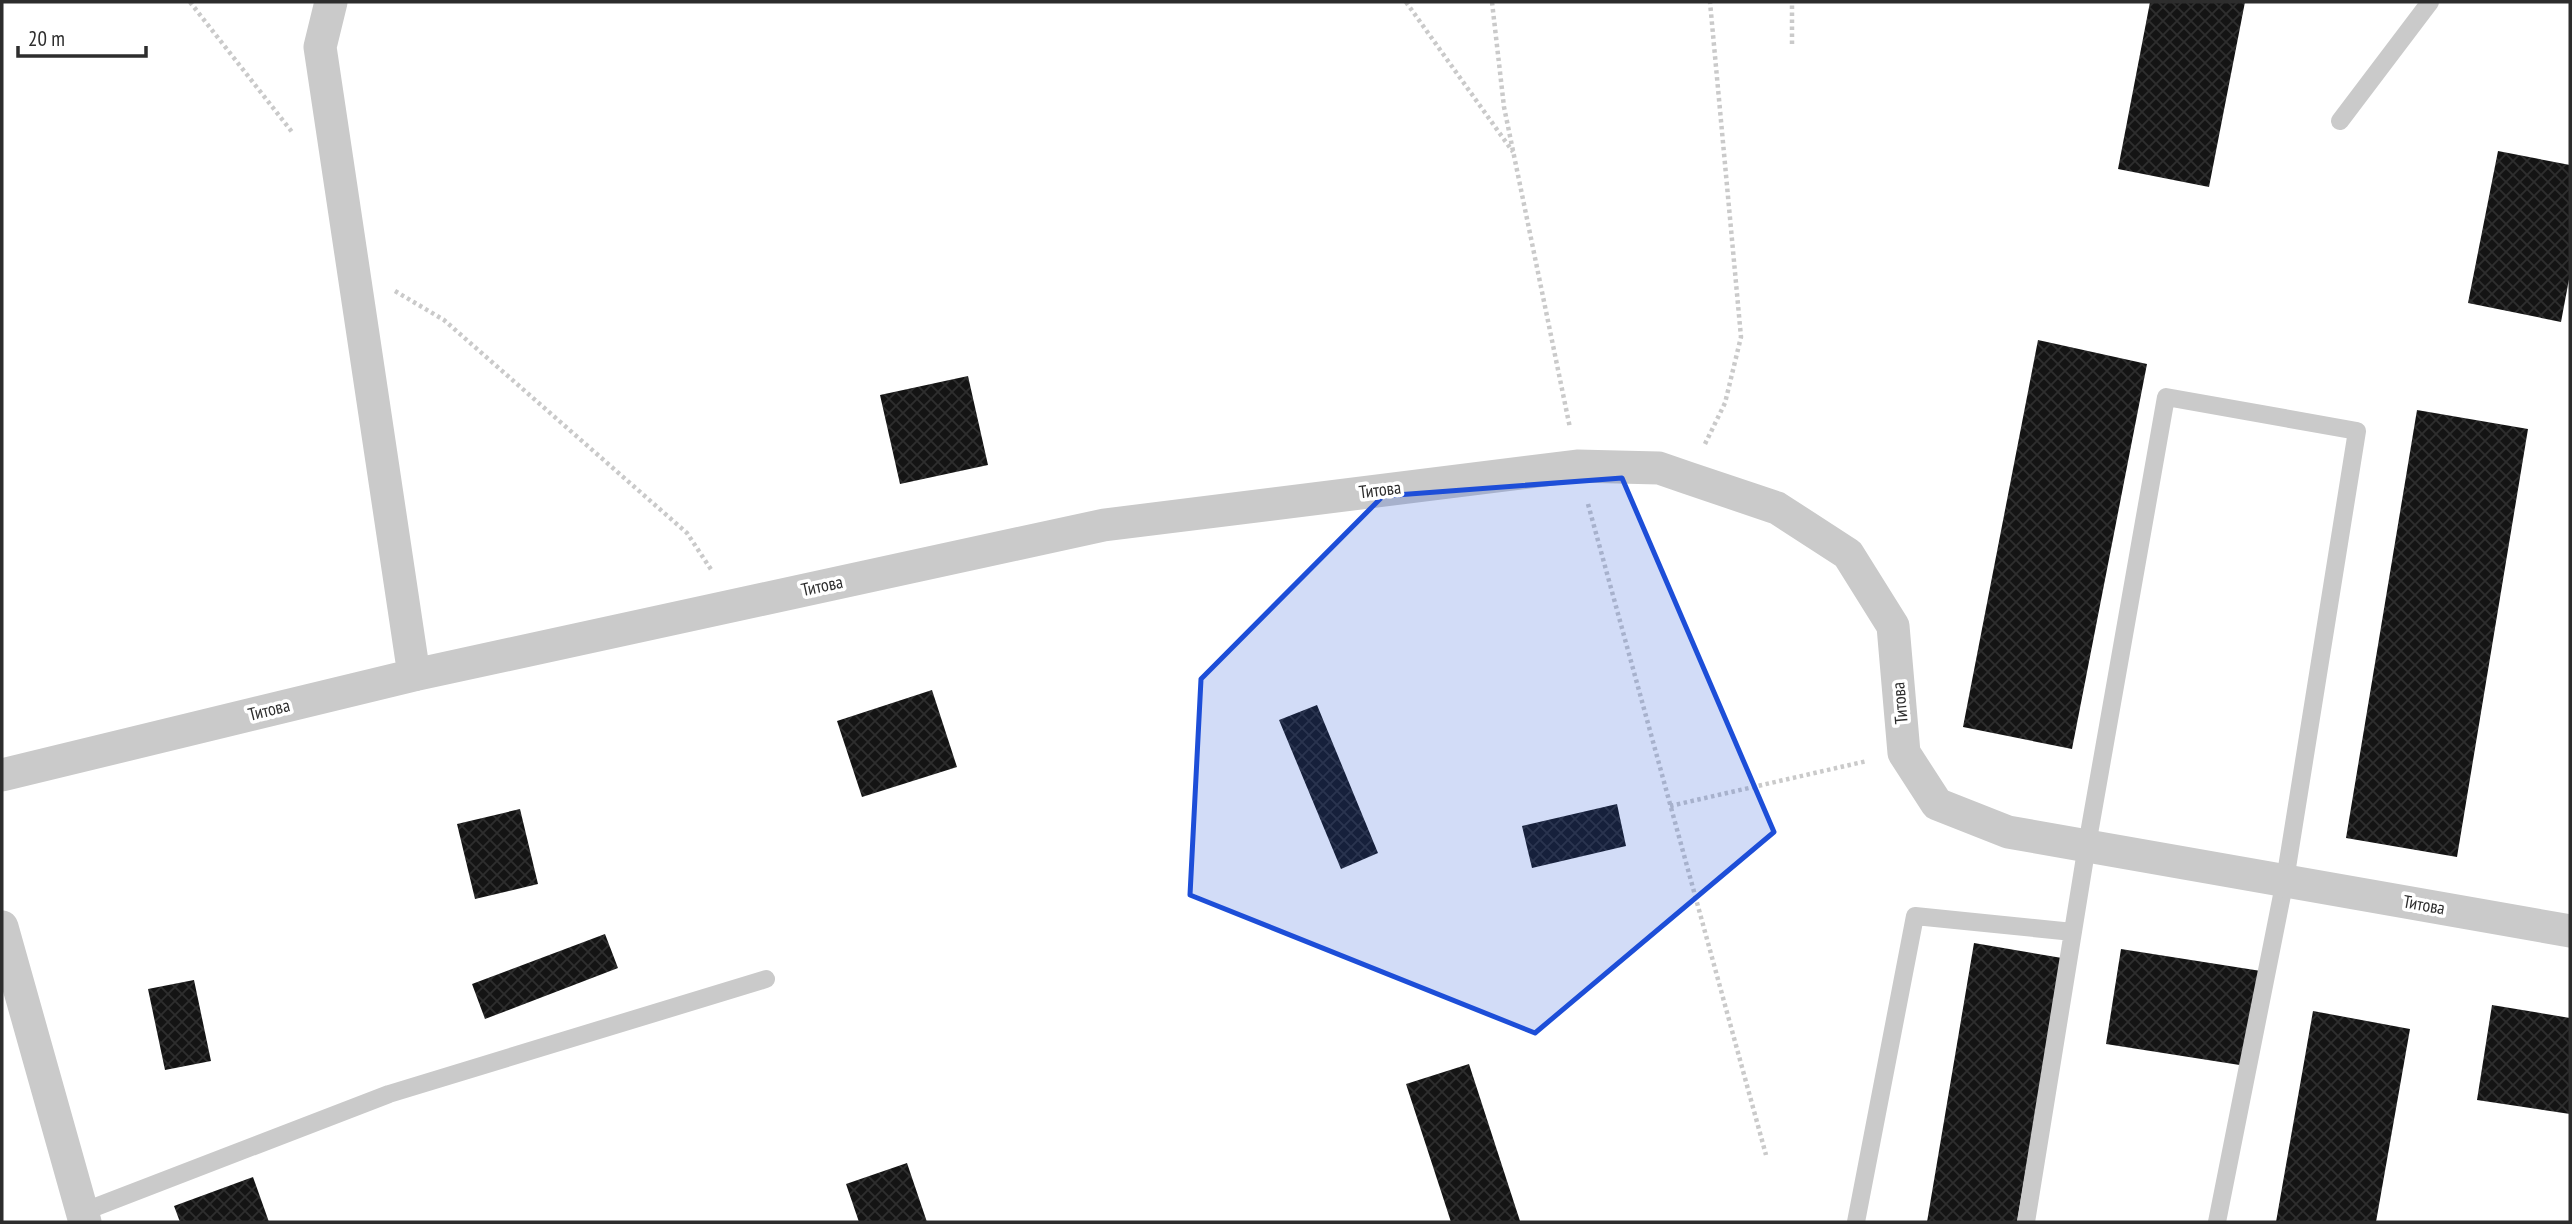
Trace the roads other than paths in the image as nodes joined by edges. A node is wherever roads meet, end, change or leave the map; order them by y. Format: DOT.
graph roads {
  1 [pos="331,2"];
  2 [pos="2430,2"];
  3 [pos="2340,121"];
  4 [pos="414,675"];
  5 [pos="2,775"];
  6 [pos="2087,845"];
  7 [pos="2285,880"];
  8 [pos="2,927"];
  9 [pos="2570,931"];
  10 [pos="2073,932"];
  11 [pos="766,979"];
  12 [pos="74,1219"];
  13 [pos="1856,1222"];
  14 [pos="2026,1222"];
  15 [pos="2217,1222"];
  1 -- 4 [label="street"];
  2 -- 3 [label="lane"];
  4 -- 5 [label="street, Титова"];
  4 -- 6 [label="street, Титова"];
  6 -- 7 [label="street, Титова"];
  6 -- 7 [label="lane"];
  6 -- 10 [label="lane"];
  7 -- 9 [label="street, Титова"];
  7 -- 15 [label="lane"];
  8 -- 12 [label="street"];
  10 -- 13 [label="lane"];
  10 -- 14 [label="lane"];
  11 -- 12 [label="lane"];
}
